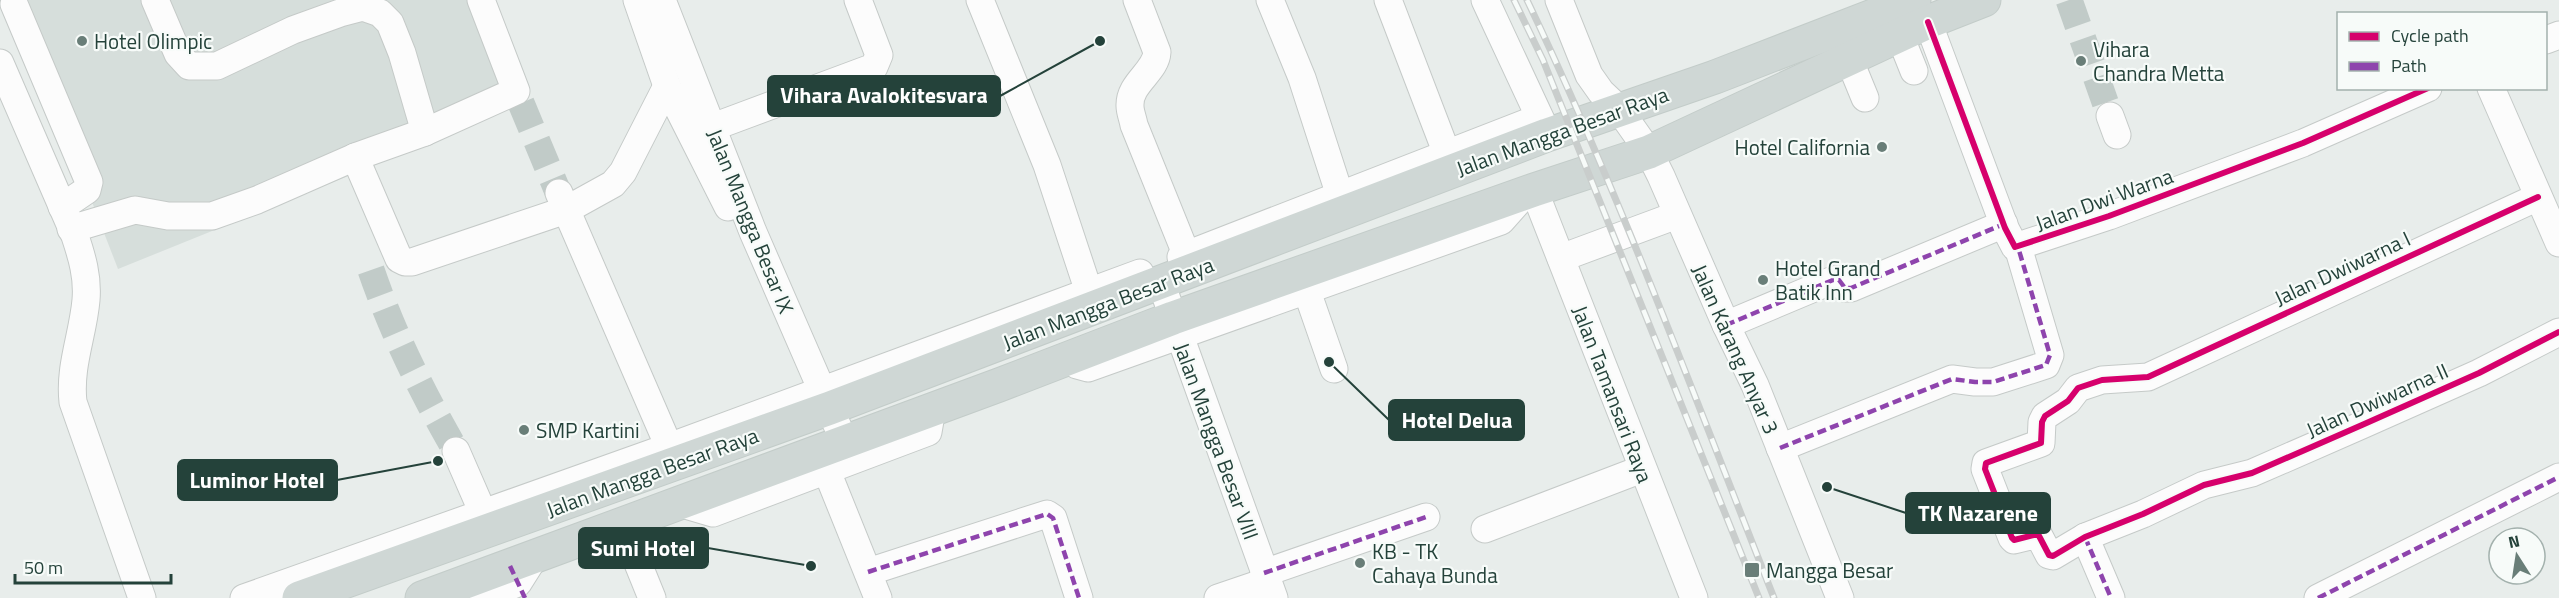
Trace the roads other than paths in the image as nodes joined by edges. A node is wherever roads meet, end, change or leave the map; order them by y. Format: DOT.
graph roads {
  1 [pos="155,0"];
  2 [pos="481,0"];
  3 [pos="637,0"];
  4 [pos="662,0"];
  5 [pos="858,0"];
  6 [pos="980,0"];
  7 [pos="1137,0"];
  8 [pos="1270,0"];
  9 [pos="1388,0"];
  10 [pos="1485,0"];
  11 [pos="1559,0"];
  12 [pos="1984,0"];
  13 [pos="14,4"];
  14 [pos="1914,19"];
  15 [pos="34,54"];
  16 [pos="0,56"];
  17 [pos="1849,60"];
  18 [pos="0,63"];
  19 [pos="1914,71"];
  20 [pos="667,86"];
  21 [pos="1688,86"];
  22 [pos="2423,90"];
  23 [pos="2492,90"];
  24 [pos="1865,98"];
  25 [pos="1618,108"];
  26 [pos="1543,126"];
  27 [pos="713,127"];
  28 [pos="1707,127"];
  29 [pos="425,132"];
  30 [pos="1649,152"];
  31 [pos="1447,154"];
  32 [pos="355,157"];
  33 [pos="1530,191"];
  34 [pos="2538,197"];
  35 [pos="562,201"];
  36 [pos="1343,203"];
  37 [pos="1677,215"];
  38 [pos="67,218"];
  39 [pos="2004,224"];
  40 [pos="753,232"];
  41 [pos="2559,243"];
  42 [pos="2018,247"];
  43 [pos="1561,258"];
  44 [pos="1190,263"];
  45 [pos="1303,281"];
  46 [pos="1161,283"];
  47 [pos="1089,292"];
  48 [pos="1726,325"];
  49 [pos="1176,327"];
  50 [pos="1014,329"];
  51 [pos="2559,332"];
  52 [pos="1334,369"];
  53 [pos="826,399"];
  54 [pos="1780,448"];
  55 [pos="456,451"];
  56 [pos="830,454"];
  57 [pos="673,456"];
  58 [pos="1642,469"];
  59 [pos="2559,477"];
  60 [pos="1426,517"];
  61 [pos="487,521"];
  62 [pos="622,524"];
  63 [pos="1485,529"];
  64 [pos="2085,537"];
  65 [pos="868,572"];
  66 [pos="522,576"];
  67 [pos="1260,588"];
  68 [pos="293,593"];
  69 [pos="142,598"];
  70 [pos="244,598"];
  71 [pos="422,598"];
  72 [pos="479,598"];
  73 [pos="652,598"];
  74 [pos="878,598"];
  75 [pos="1079,598"];
  76 [pos="1218,598"];
  77 [pos="1694,598"];
  78 [pos="1839,598"];
  79 [pos="2111,598"];
  80 [pos="2318,598"];
  1 -- 29 [label="street"];
  2 -- 29 [label="street"];
  3 -- 20 [label="street"];
  4 -- 27 [label="street, Jalan Mangga Besar IX"];
  5 -- 27 [label="street"];
  6 -- 47 [label="street"];
  7 -- 44 [label="street"];
  8 -- 36 [label="street"];
  9 -- 31 [label="street"];
  10 -- 26 [label="street"];
  11 -- 25 [label="street, Jalan Karang Anyar 3"];
  12 -- 14 [label="main road, Jalan Mangga Besar Raya"];
  13 -- 15 [label="street"];
  14 -- 17 [label="main road, Jalan Mangga Besar Raya"];
  14 -- 19 [label="street"];
  14 -- 21 [label="main road, Jalan Mangga Besar Raya"];
  14 -- 39 [label="street, Jalan Dwi Warna"];
  15 -- 16 [label="street"];
  15 -- 38 [label="street"];
  17 -- 24 [label="street"];
  17 -- 28 [label="main road, Jalan Mangga Besar Raya"];
  18 -- 38 [label="street"];
  20 -- 35 [label="street"];
  20 -- 40 [label="street"];
  21 -- 25 [label="main road, Jalan Mangga Besar Raya"];
  21 -- 28 [label="main road"];
  22 -- 42 [label="street, Jalan Dwi Warna"];
  23 -- 34 [label="street"];
  25 -- 26 [label="main road, Jalan Mangga Besar Raya"];
  25 -- 30 [label="street, Jalan Karang Anyar 3"];
  26 -- 31 [label="street"];
  26 -- 36 [label="main road, Jalan Mangga Besar Raya"];
  27 -- 40 [label="street, Jalan Mangga Besar IX"];
  28 -- 30 [label="main road, Jalan Mangga Besar Raya"];
  29 -- 32 [label="street"];
  30 -- 33 [label="main road, Jalan Mangga Besar Raya"];
  30 -- 37 [label="street, Jalan Karang Anyar 3"];
  31 -- 36 [label="street"];
  32 -- 35 [label="street"];
  32 -- 38 [label="street"];
  33 -- 43 [label="street, Jalan Tamansari Raya"];
  33 -- 45 [label="main road, Jalan Mangga Besar Raya"];
  34 -- 41 [label="street"];
  34 -- 64 [label="street, Jalan Dwiwarna I"];
  35 -- 57 [label="street"];
  36 -- 44 [label="main road, Jalan Mangga Besar Raya"];
  37 -- 43 [label="street"];
  37 -- 48 [label="street, Jalan Karang Anyar 3"];
  38 -- 69 [label="street"];
  39 -- 42 [label="street, Jalan Dwi Warna"];
  39 -- 48 [label="street"];
  40 -- 53 [label="street, Jalan Mangga Besar IX"];
  42 -- 54 [label="street"];
  43 -- 58 [label="street, Jalan Tamansari Raya"];
  44 -- 46 [label="main road, Jalan Mangga Besar Raya"];
  44 -- 47 [label="street"];
  45 -- 49 [label="main road, Jalan Mangga Besar Raya"];
  45 -- 52 [label="street"];
  46 -- 49 [label="street, Jalan Mangga Besar VIII"];
  46 -- 50 [label="main road, Jalan Mangga Besar Raya"];
  47 -- 50 [label="street"];
  48 -- 54 [label="street, Jalan Karang Anyar 3"];
  49 -- 56 [label="main road, Jalan Mangga Besar Raya"];
  49 -- 67 [label="street, Jalan Mangga Besar VIII"];
  50 -- 53 [label="main road, Jalan Mangga Besar Raya"];
  51 -- 64 [label="street, Jalan Dwiwarna II"];
  53 -- 56 [label="street, Jalan Mangga Besar IX"];
  53 -- 57 [label="main road, Jalan Mangga Besar Raya"];
  54 -- 78 [label="street, Jalan Karang Anyar 3"];
  55 -- 61 [label="street"];
  56 -- 62 [label="main road, Jalan Mangga Besar Raya"];
  56 -- 65 [label="street, Jalan Mangga Besar IX"];
  57 -- 61 [label="main road, Jalan Mangga Besar Raya"];
  58 -- 63 [label="street"];
  58 -- 77 [label="street, Jalan Tamansari Raya"];
  59 -- 80 [label="street"];
  60 -- 67 [label="street"];
  61 -- 68 [label="main road, Jalan Mangga Besar Raya"];
  62 -- 66 [label="main road, Jalan Mangga Besar Raya"];
  62 -- 73 [label="street"];
  64 -- 79 [label="street"];
  65 -- 74 [label="street, Jalan Mangga Besar IX"];
  65 -- 75 [label="street"];
  66 -- 71 [label="main road, Jalan Mangga Besar Raya"];
  66 -- 72 [label="street"];
  67 -- 76 [label="street"];
  68 -- 70 [label="street"];
}
